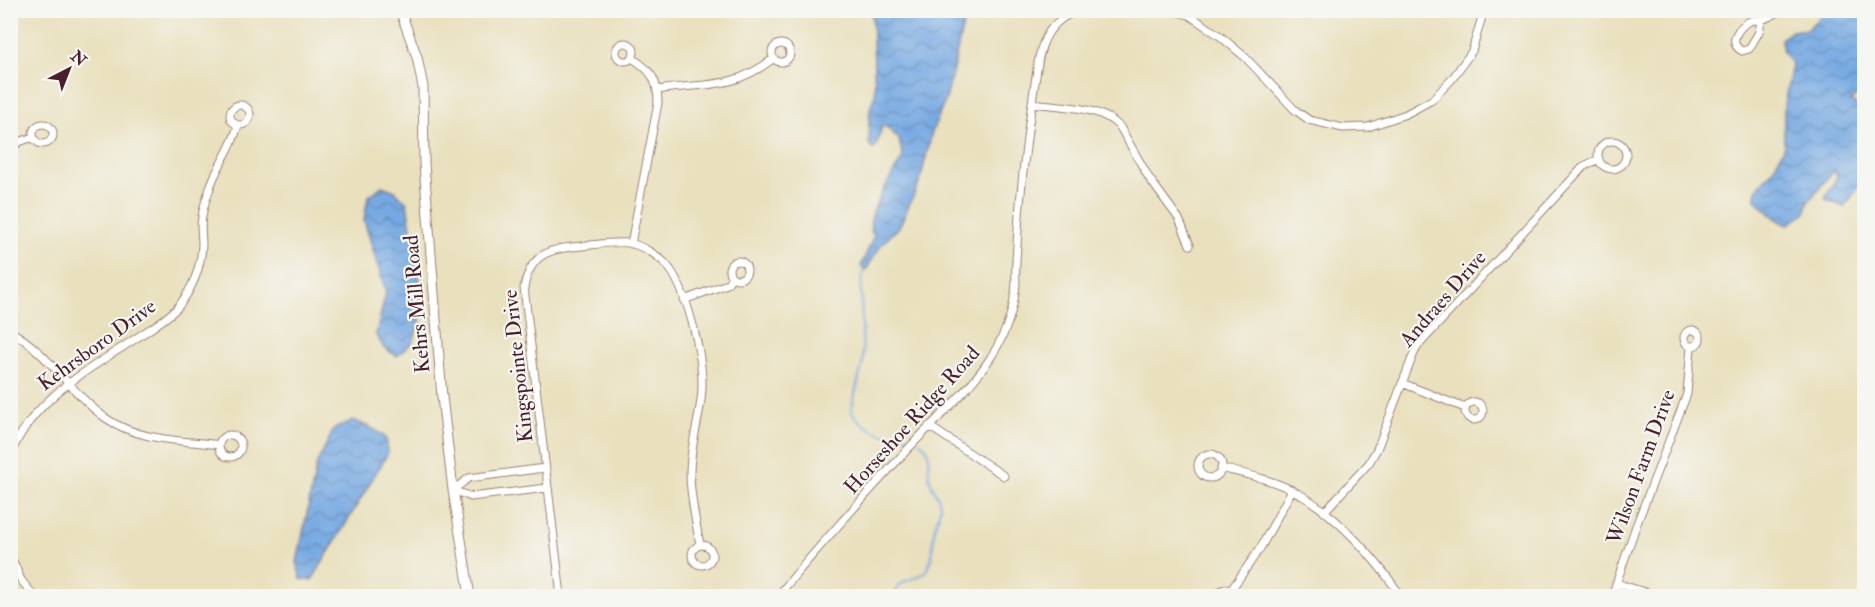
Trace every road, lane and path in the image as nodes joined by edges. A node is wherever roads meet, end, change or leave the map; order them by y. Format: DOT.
graph roads {
  1 [pos="400,10"];
  2 [pos="1081,10"];
  3 [pos="1170,10"];
  4 [pos="1484,10"];
  5 [pos="1782,10"];
  6 [pos="1761,21"];
  7 [pos="632,58"];
  8 [pos="773,59"];
  9 [pos="658,90"];
  10 [pos="1032,103"];
  11 [pos="238,125"];
  12 [pos="33,137"];
  13 [pos="10,152"];
  14 [pos="1599,159"];
  15 [pos="631,243"];
  16 [pos="1190,245"];
  17 [pos="732,277"];
  18 [pos="684,300"];
  19 [pos="10,332"];
  20 [pos="1691,347"];
  21 [pos="69,383"];
  22 [pos="1402,383"];
  23 [pos="1465,408"];
  24 [pos="929,426"];
  25 [pos="219,445"];
  26 [pos="10,456"];
  27 [pos="545,468"];
  28 [pos="1221,468"];
  29 [pos="1004,476"];
  30 [pos="547,488"];
  31 [pos="453,490"];
  32 [pos="1292,490"];
  33 [pos="1324,512"];
  34 [pos="699,545"];
  35 [pos="10,554"];
  36 [pos="1616,583"];
  37 [pos="1233,593"];
  38 [pos="34,597"];
  39 [pos="470,597"];
  40 [pos="561,597"];
  41 [pos="778,597"];
  42 [pos="1217,597"];
  43 [pos="1401,597"];
  44 [pos="1612,597"];
  45 [pos="1657,597"];
  1 -- 31 [label="main road, Kehrs Mill Road"];
  2 -- 10 [label="street, Horseshoe Ridge Road"];
  3 -- 4 [label="street"];
  5 -- 6 [label="street"];
  6 -- 6 [label="street"];
  7 -- 9 [label="street"];
  8 -- 9 [label="street"];
  9 -- 15 [label="street"];
  10 -- 16 [label="street"];
  10 -- 24 [label="street, Horseshoe Ridge Road"];
  11 -- 21 [label="street, Kehrsboro Drive"];
  12 -- 13 [label="street"];
  14 -- 14 [label="street, Andraes Drive"];
  14 -- 22 [label="street, Andraes Drive"];
  15 -- 18 [label="street"];
  15 -- 27 [label="street, Kingspointe Drive"];
  17 -- 18 [label="street"];
  18 -- 34 [label="street"];
  19 -- 21 [label="street"];
  20 -- 36 [label="street, Wilson Farm Drive"];
  21 -- 25 [label="street"];
  21 -- 26 [label="street, Kehrsboro Drive"];
  22 -- 23 [label="street"];
  22 -- 33 [label="street, Andraes Drive"];
  24 -- 29 [label="street"];
  24 -- 41 [label="street, Horseshoe Ridge Road"];
  27 -- 30 [label="street, Kingspointe Drive"];
  27 -- 31 [label="street, Kingspointe Drive"];
  28 -- 32 [label="street"];
  30 -- 31 [label="street"];
  30 -- 40 [label="street, Kingspointe Drive"];
  31 -- 39 [label="main road, Kehrs Mill Road"];
  32 -- 33 [label="street"];
  32 -- 37 [label="street"];
  33 -- 43 [label="street"];
  35 -- 38 [label="street"];
  36 -- 44 [label="street, Wilson Farm Drive"];
  36 -- 45 [label="street"];
  37 -- 42 [label="street"];
}
